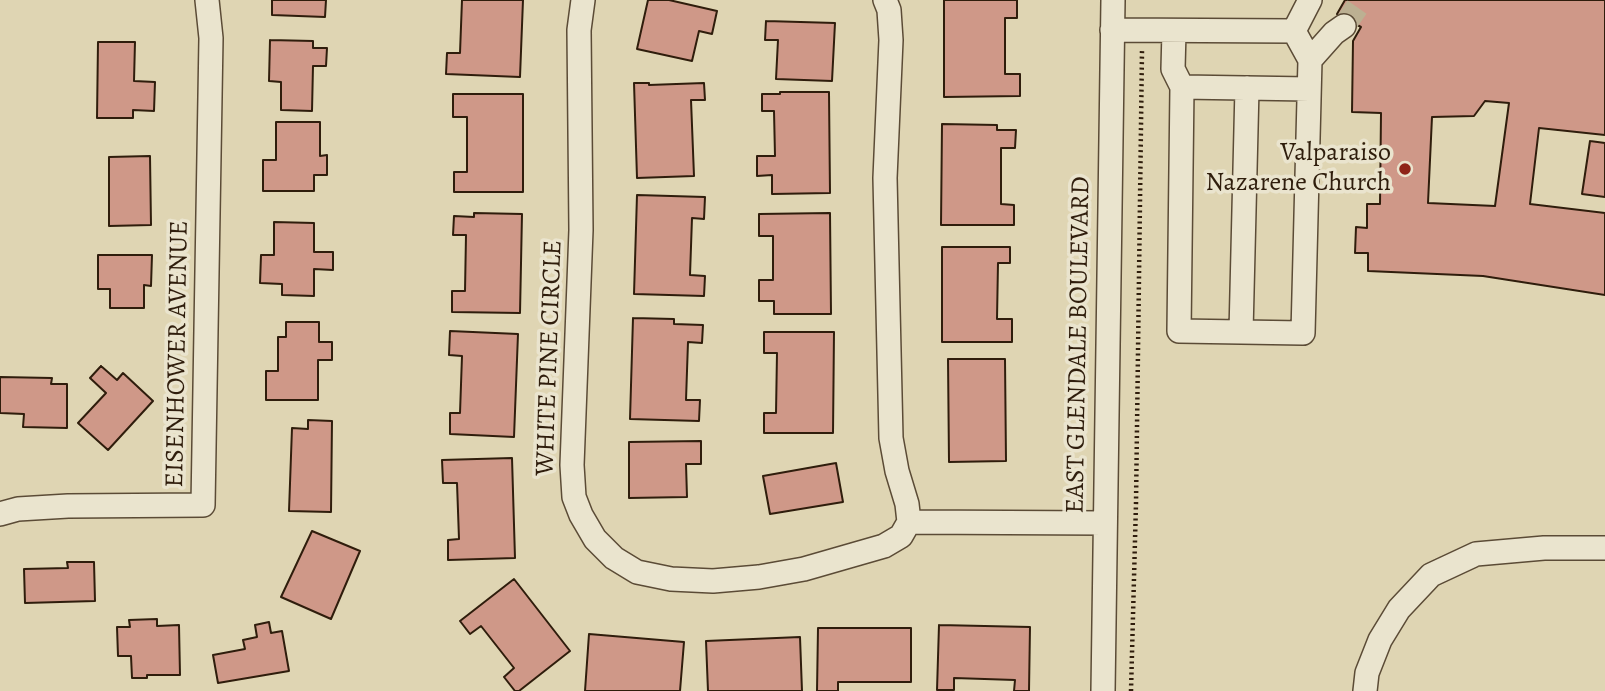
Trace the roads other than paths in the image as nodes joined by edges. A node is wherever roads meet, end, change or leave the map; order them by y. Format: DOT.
graph roads {
  1 [pos="207,0"];
  2 [pos="583,0"];
  3 [pos="886,0"];
  4 [pos="1113,0"];
  5 [pos="1310,0"];
  6 [pos="1344,26"];
  7 [pos="1112,30"];
  8 [pos="1174,31"];
  9 [pos="1294,31"];
  10 [pos="1310,60"];
  11 [pos="1182,87"];
  12 [pos="1247,88"];
  13 [pos="1309,89"];
  14 [pos="1241,332"];
  15 [pos="0,514"];
  16 [pos="909,522"];
  17 [pos="1105,523"];
  18 [pos="1605,548"];
  19 [pos="1103,691"];
  20 [pos="1365,691"];
  1 -- 15 [label="street, EISENHOWER AVENUE"];
  2 -- 16 [label="street, WHITE PINE CIRCLE"];
  3 -- 16 [label="street"];
  4 -- 7 [label="street, EAST GLENDALE BOULEVARD"];
  5 -- 9 [label="street"];
  6 -- 10 [label="street"];
  7 -- 8 [label="street"];
  7 -- 17 [label="street, EAST GLENDALE BOULEVARD"];
  8 -- 9 [label="street"];
  8 -- 11 [label="street"];
  9 -- 10 [label="street"];
  10 -- 13 [label="street"];
  11 -- 12 [label="street"];
  11 -- 14 [label="street"];
  12 -- 13 [label="street"];
  12 -- 14 [label="street"];
  13 -- 14 [label="street"];
  16 -- 17 [label="street"];
  17 -- 19 [label="street, EAST GLENDALE BOULEVARD"];
  18 -- 20 [label="street"];
}
